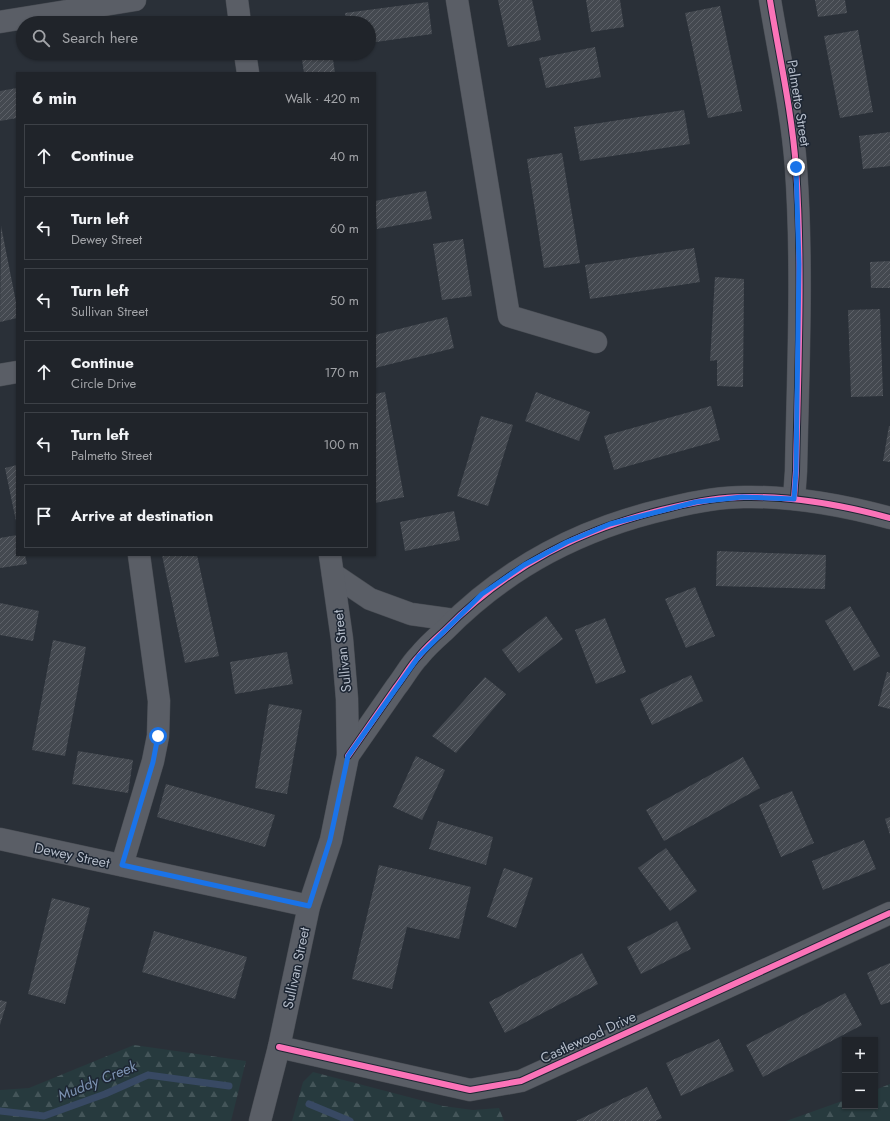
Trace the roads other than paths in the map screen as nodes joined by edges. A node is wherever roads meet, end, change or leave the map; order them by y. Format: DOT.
graph roads {
  1 [pos="135,0"];
  2 [pos="237,0"];
  3 [pos="457,0"];
  4 [pos="770,0"];
  5 [pos="37,16"];
  6 [pos="239,16"];
  7 [pos="16,19"];
  8 [pos="0,22"];
  9 [pos="246,60"];
  10 [pos="248,72"];
  11 [pos="596,342"];
  12 [pos="16,372"];
  13 [pos="0,375"];
  14 [pos="794,499"];
  15 [pos="890,518"];
  16 [pos="139,556"];
  17 [pos="332,565"];
  18 [pos="454,620"];
  19 [pos="348,756"];
  20 [pos="0,839"];
  21 [pos="122,865"];
  22 [pos="309,906"];
  23 [pos="890,913"];
  24 [pos="279,1047"];
  25 [pos="260,1121"];
  1 -- 5 [label="street"];
  2 -- 6 [label="street"];
  3 -- 11 [label="street"];
  4 -- 14 [label="street, Palmetto Street"];
  7 -- 8 [label="street"];
  9 -- 10 [label="street"];
  12 -- 13 [label="street"];
  14 -- 15 [label="street"];
  14 -- 18 [label="street"];
  16 -- 21 [label="street"];
  17 -- 18 [label="street"];
  17 -- 19 [label="street, Sullivan Street"];
  18 -- 19 [label="street"];
  19 -- 22 [label="street, Sullivan Street"];
  20 -- 21 [label="street, Dewey Street"];
  21 -- 22 [label="street, Dewey Street"];
  22 -- 24 [label="street, Sullivan Street"];
  23 -- 24 [label="street, Castlewood Drive"];
  24 -- 25 [label="street, Sullivan Street"];
}
